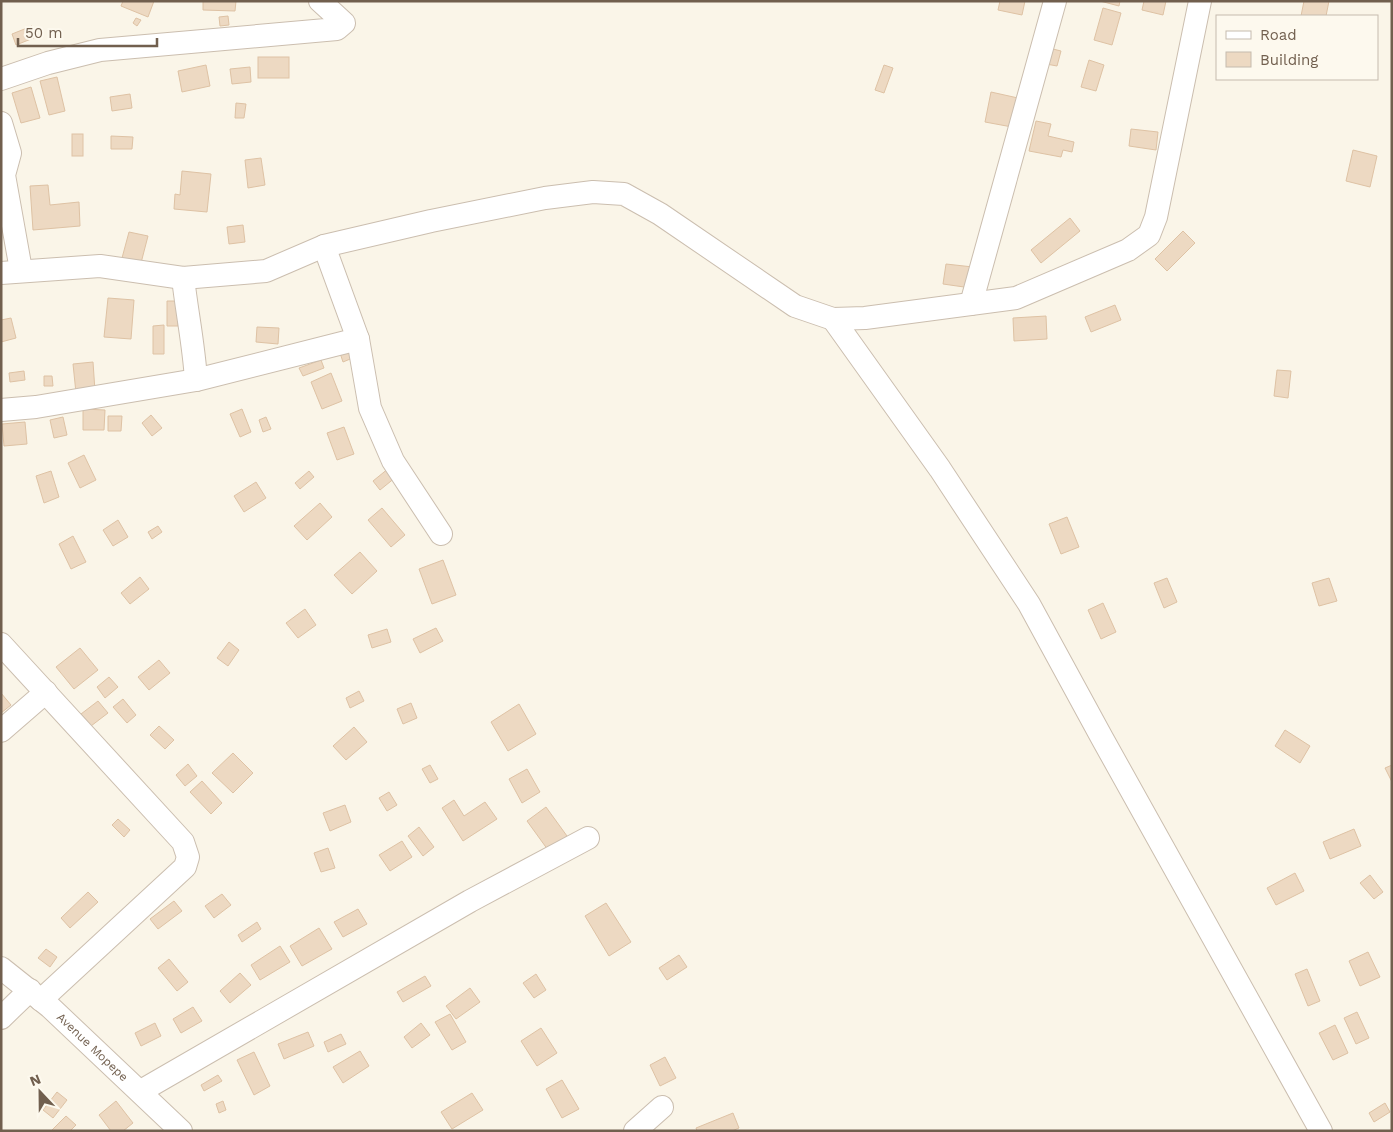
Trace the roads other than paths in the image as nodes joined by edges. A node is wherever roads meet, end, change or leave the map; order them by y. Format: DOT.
graph roads {
  1 [pos="320,1"];
  2 [pos="1055,1"];
  3 [pos="1200,1"];
  4 [pos="1,80"];
  5 [pos="1,123"];
  6 [pos="324,246"];
  7 [pos="11,272"];
  8 [pos="183,278"];
  9 [pos="971,304"];
  10 [pos="833,319"];
  11 [pos="358,339"];
  12 [pos="196,380"];
  13 [pos="1,410"];
  14 [pos="441,534"];
  15 [pos="1,644"];
  16 [pos="46,692"];
  17 [pos="1,731"];
  18 [pos="588,838"];
  19 [pos="1,968"];
  20 [pos="35,995"];
  21 [pos="1,1018"];
  22 [pos="141,1091"];
  23 [pos="662,1107"];
  24 [pos="181,1131"];
  25 [pos="635,1131"];
  26 [pos="1322,1131"];
  1 -- 4 [label="street"];
  2 -- 9 [label="street"];
  3 -- 9 [label="street"];
  5 -- 7 [label="street"];
  6 -- 8 [label="street"];
  6 -- 10 [label="street"];
  6 -- 11 [label="street"];
  7 -- 8 [label="street"];
  8 -- 12 [label="street"];
  9 -- 10 [label="street"];
  10 -- 26 [label="street"];
  11 -- 12 [label="street"];
  11 -- 14 [label="street"];
  12 -- 13 [label="street"];
  15 -- 16 [label="street"];
  16 -- 17 [label="street"];
  16 -- 20 [label="street"];
  18 -- 22 [label="street"];
  19 -- 20 [label="street, Avenue Mopepe"];
  20 -- 21 [label="street"];
  20 -- 22 [label="street, Avenue Mopepe"];
  22 -- 24 [label="street, Avenue Mopepe"];
  23 -- 25 [label="street"];
}
